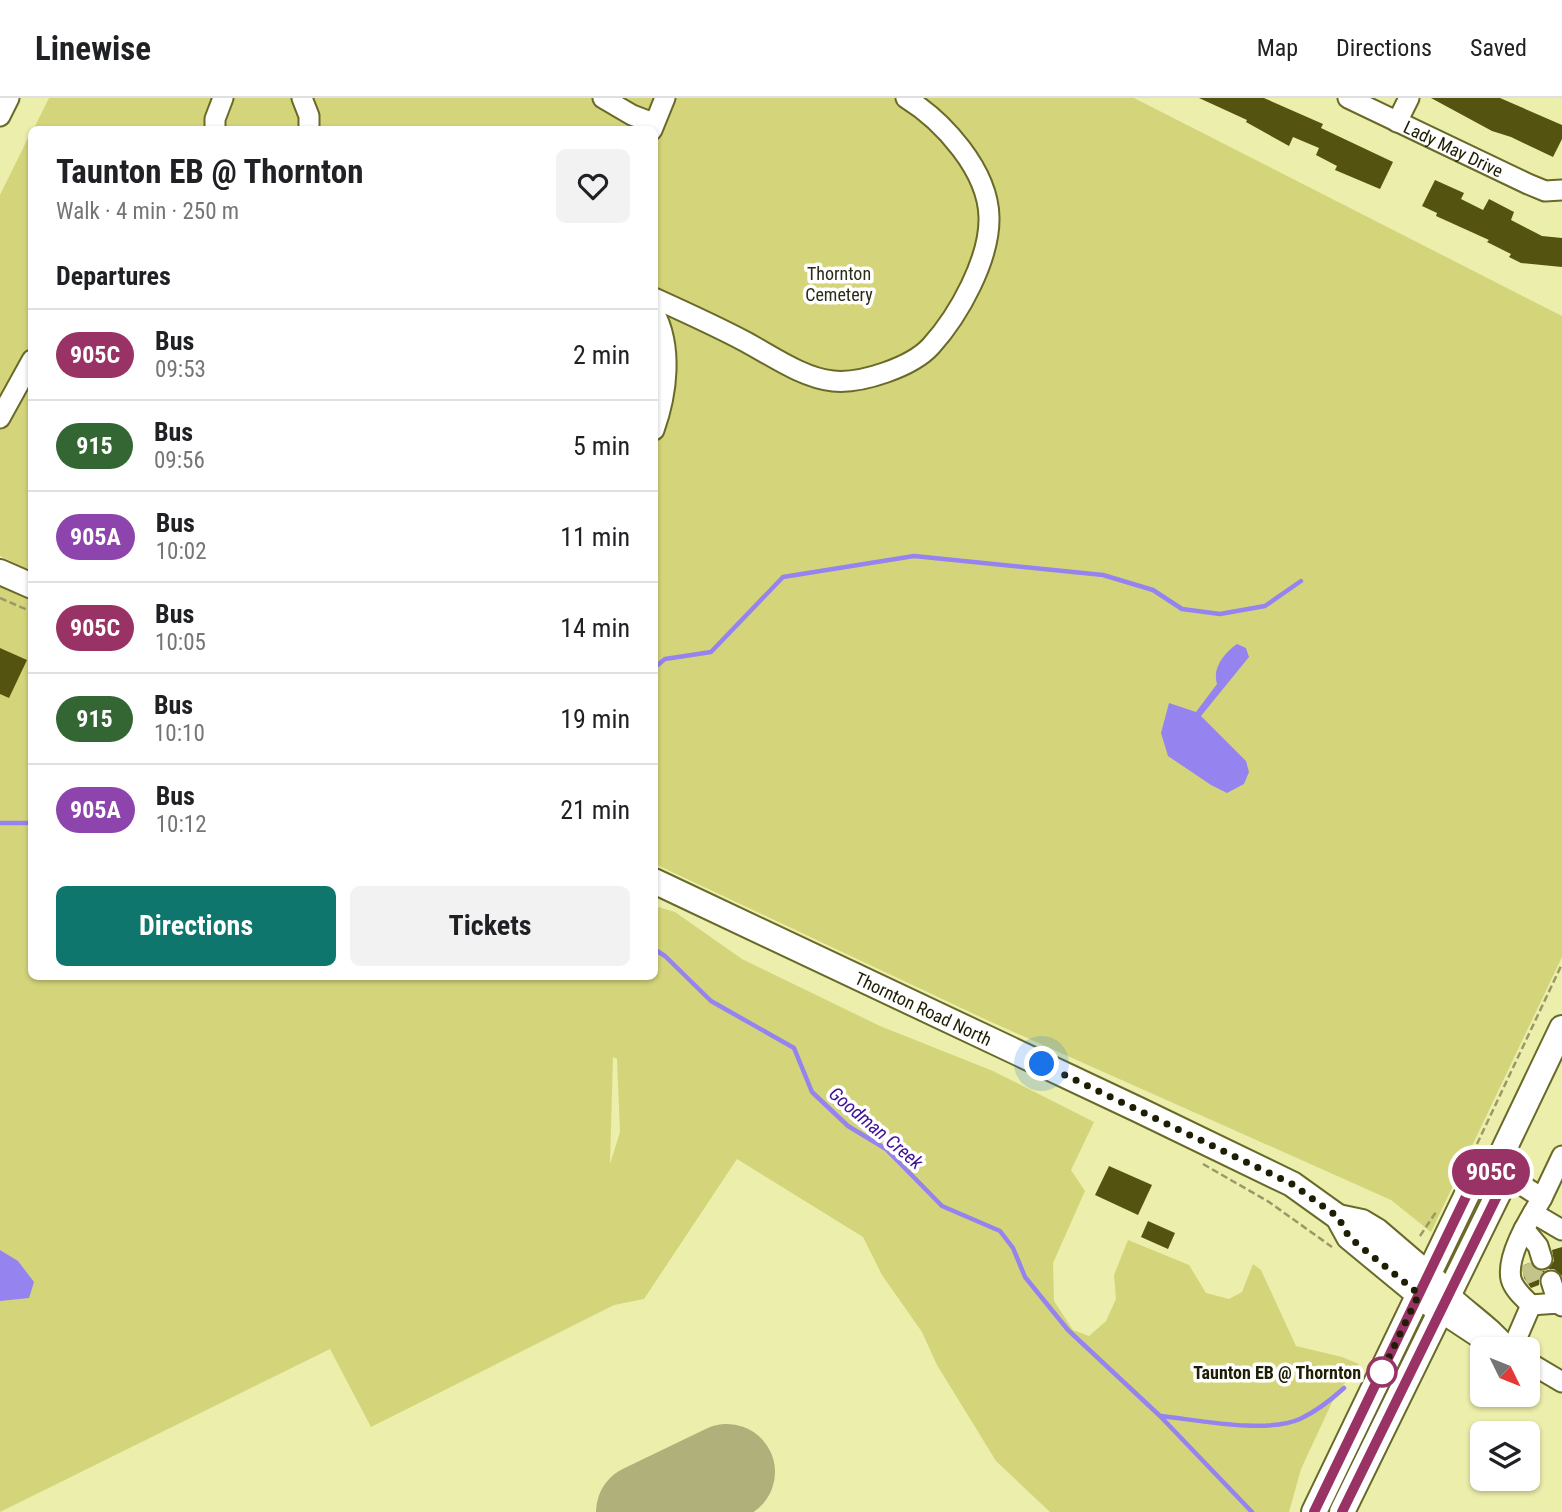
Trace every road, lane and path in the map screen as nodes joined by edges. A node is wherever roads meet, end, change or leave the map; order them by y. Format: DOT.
graph roads {
  1 [pos="9,98"];
  2 [pos="302,98"];
  3 [pos="603,98"];
  4 [pos="665,98"];
  5 [pos="906,98"];
  6 [pos="1348,98"];
  7 [pos="1409,98"];
  8 [pos="216,100"];
  9 [pos="0,116"];
  10 [pos="1397,122"];
  11 [pos="215,126"];
  12 [pos="309,126"];
  13 [pos="653,126"];
  14 [pos="1562,190"];
  15 [pos="658,300"];
  16 [pos="658,318"];
  17 [pos="28,367"];
  18 [pos="658,417"];
  19 [pos="0,418"];
  20 [pos="0,572"];
  21 [pos="28,584"];
  22 [pos="0,598"];
  23 [pos="28,610"];
  24 [pos="658,883"];
  25 [pos="1562,964"];
  26 [pos="1562,1028"];
  27 [pos="1562,1157"];
  28 [pos="1196,1160"];
  29 [pos="1495,1168"];
  30 [pos="1463,1174"];
  31 [pos="1437,1210"];
  32 [pos="1530,1220"];
  33 [pos="1562,1230"];
  34 [pos="1420,1236"];
  35 [pos="1340,1254"];
  36 [pos="1536,1261"];
  37 [pos="1424,1284"];
  38 [pos="1548,1297"];
  39 [pos="1445,1303"];
  40 [pos="1481,1337"];
  41 [pos="1500,1337"];
  42 [pos="1519,1337"];
  43 [pos="1540,1369"];
  44 [pos="1562,1382"];
  45 [pos="1314,1512"];
  46 [pos="1342,1512"];
  1 -- 9 [label="street"];
  2 -- 12 [label="street"];
  3 -- 13 [label="street"];
  4 -- 13 [label="street"];
  5 -- 15 [label="street"];
  6 -- 10 [label="street, Lady May Drive"];
  7 -- 10 [label="street"];
  8 -- 11 [label="street"];
  10 -- 14 [label="street, Lady May Drive"];
  16 -- 18 [label="street"];
  17 -- 19 [label="street"];
  20 -- 21 [label="main road"];
  22 -- 23 [label="path"];
  24 -- 37 [label="main road, Thornton Road North"];
  25 -- 30 [label="path"];
  26 -- 29 [label="main road"];
  27 -- 32 [label="street"];
  28 -- 35 [label="path"];
  29 -- 32 [label="street"];
  29 -- 37 [label="main road"];
  29 -- 39 [label="main road"];
  31 -- 34 [label="path"];
  32 -- 33 [label="street"];
  32 -- 36 [label="street"];
  32 -- 38 [label="street"];
  37 -- 39 [label="main road, Thornton Road North"];
  37 -- 45 [label="main road"];
  38 -- 42 [label="street"];
  39 -- 40 [label="street, Thornton Road North"];
  39 -- 41 [label="street, Thornton Road North"];
  39 -- 46 [label="main road"];
  43 -- 44 [label="street"];
}
